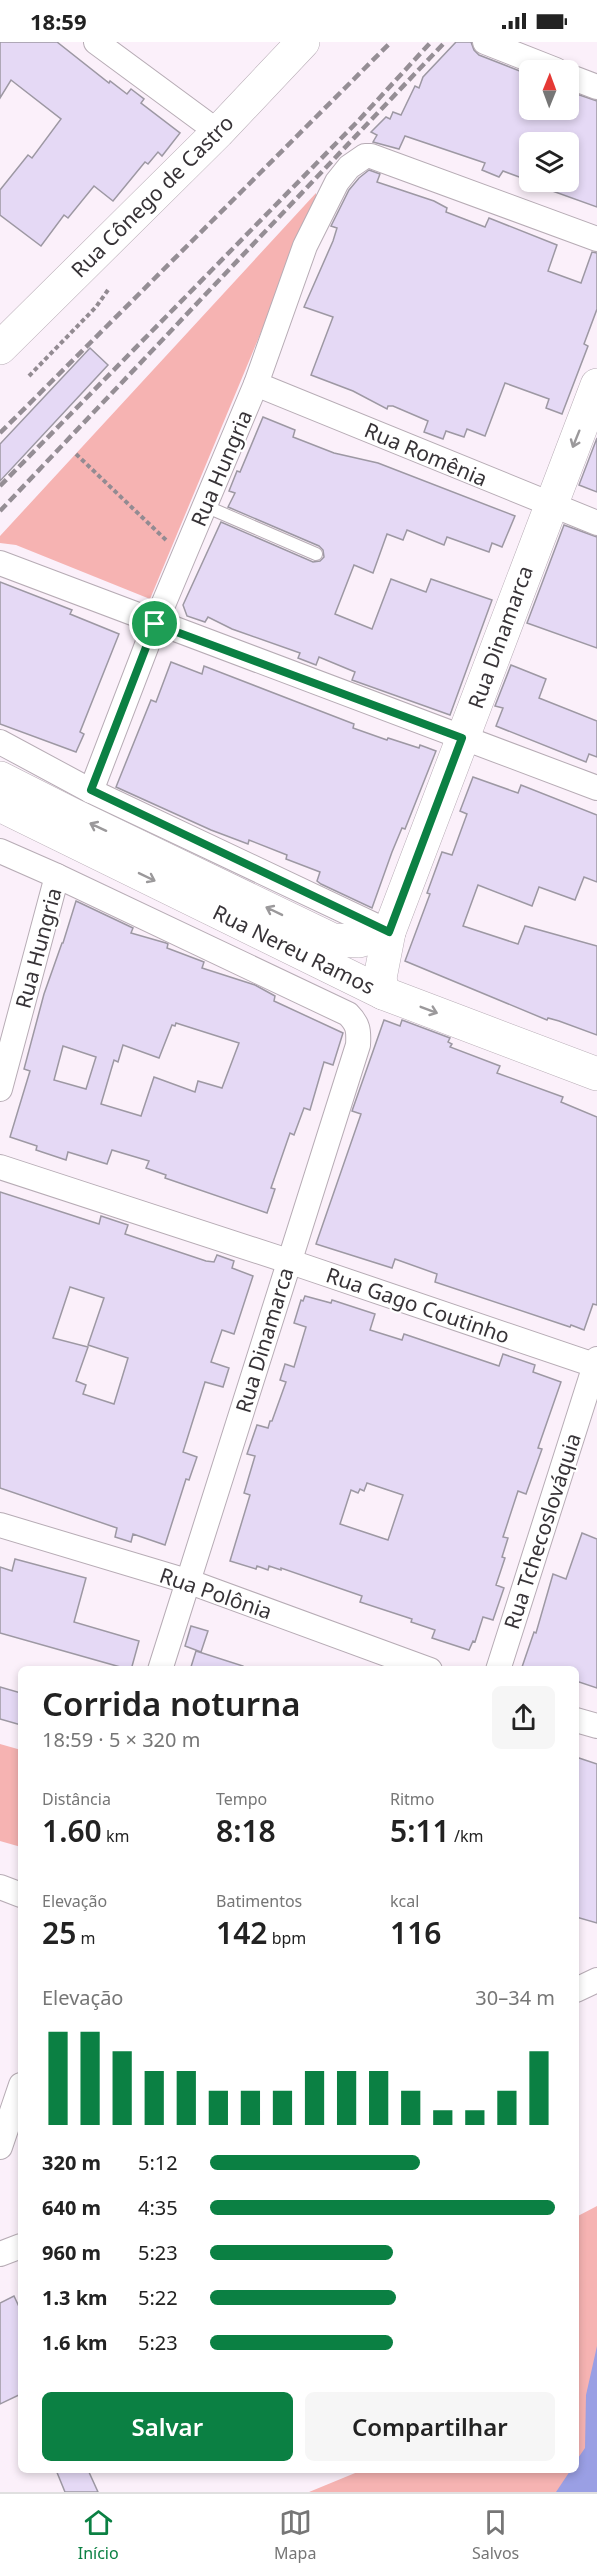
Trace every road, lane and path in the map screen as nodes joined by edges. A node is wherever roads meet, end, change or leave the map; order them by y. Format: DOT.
graph roads {
  1 [pos="96,42"];
  2 [pos="303,42"];
  3 [pos="485,42"];
  4 [pos="530,60"];
  5 [pos="579,80"];
  6 [pos="597,87"];
  7 [pos="219,132"];
  8 [pos="597,239"];
  9 [pos="108,290"];
  10 [pos="0,348"];
  11 [pos="29,376"];
  12 [pos="256,384"];
  13 [pos="597,384"];
  14 [pos="76,454"];
  15 [pos="549,505"];
  16 [pos="205,506"];
  17 [pos="597,523"];
  18 [pos="316,554"];
  19 [pos="184,555"];
  20 [pos="0,563"];
  21 [pos="155,624"];
  22 [pos="462,738"];
  23 [pos="0,742"];
  24 [pos="0,778"];
  25 [pos="597,788"];
  26 [pos="91,790"];
  27 [pos="0,806"];
  28 [pos="0,851"];
  29 [pos="57,876"];
  30 [pos="389,932"];
  31 [pos="322,949"];
  32 [pos="383,993"];
  33 [pos="348,1014"];
  34 [pos="597,1074"];
  35 [pos="0,1089"];
  36 [pos="0,1167"];
  37 [pos="288,1261"];
  38 [pos="596,1363"];
  39 [pos="0,1525"];
  40 [pos="190,1582"];
  41 [pos="161,1666"];
  42 [pos="419,1666"];
  43 [pos="499,1666"];
  44 [pos="579,1721"];
  45 [pos="597,1726"];
  46 [pos="0,1887"];
  47 [pos="18,1894"];
  48 [pos="597,1980"];
  49 [pos="579,1989"];
  50 [pos="18,2094"];
  51 [pos="0,2147"];
  1 -- 7 [label="street"];
  2 -- 7 [label="street, Rua Cônego de Castro"];
  3 -- 4 [label="street"];
  5 -- 6 [label="street"];
  7 -- 10 [label="street, Rua Cônego de Castro"];
  8 -- 12 [label="street, Rua Hungria"];
  9 -- 11 [label="path"];
  12 -- 15 [label="street, Rua Romênia"];
  12 -- 16 [label="street, Rua Hungria"];
  13 -- 15 [label="street, Rua Dinamarca, one-way"];
  14 -- 19 [label="path"];
  15 -- 17 [label="street, Rua Romênia"];
  15 -- 22 [label="street, Rua Dinamarca"];
  16 -- 18 [label="lane"];
  16 -- 19 [label="street, Rua Hungria"];
  19 -- 21 [label="street, Rua Hungria"];
  20 -- 21 [label="street"];
  21 -- 22 [label="street"];
  21 -- 26 [label="street, Rua Hungria"];
  22 -- 25 [label="street"];
  22 -- 30 [label="street, Rua Dinamarca"];
  23 -- 26 [label="street"];
  31 -- 24 [label="street, Rua Nereu Ramos, one-way"];
  26 -- 30 [label="street"];
  27 -- 31 [label="street, Rua Nereu Ramos, one-way"];
  28 -- 29 [label="street, Rua Nereu Ramos"];
  29 -- 33 [label="street, Rua Nereu Ramos"];
  29 -- 35 [label="street, Rua Hungria"];
  30 -- 31 [label="street"];
  30 -- 32 [label="street, Rua Dinamarca"];
  31 -- 32 [label="street, Rua Nereu Ramos"];
  32 -- 34 [label="street, Rua Nereu Ramos, one-way"];
  33 -- 37 [label="street, Rua Dinamarca"];
  36 -- 37 [label="street, Rua Gago Coutinho"];
  37 -- 38 [label="street, Rua Gago Coutinho"];
  37 -- 40 [label="street, Rua Dinamarca"];
  38 -- 43 [label="street, Rua Tchecoslováquia"];
  39 -- 40 [label="street, Rua Polônia"];
  40 -- 41 [label="street, Rua Dinamarca"];
  40 -- 42 [label="street, Rua Polônia"];
  44 -- 45 [label="street"];
  46 -- 47 [label="street"];
  48 -- 49 [label="street"];
  50 -- 51 [label="street"];
}
